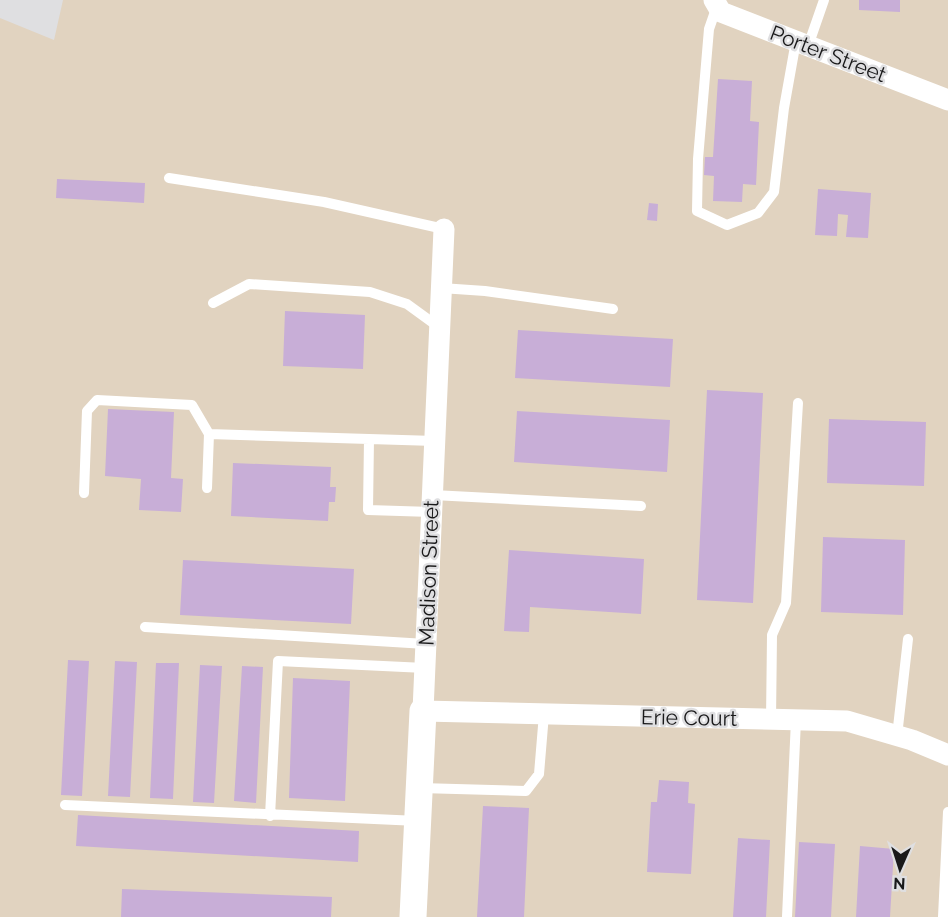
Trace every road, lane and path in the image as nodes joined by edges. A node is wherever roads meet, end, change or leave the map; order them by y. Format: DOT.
graph roads {
  1 [pos="824,0"];
  2 [pos="715,2"];
  3 [pos="802,43"];
  4 [pos="948,100"];
  5 [pos="169,178"];
  6 [pos="444,229"];
  7 [pos="441,288"];
  8 [pos="213,303"];
  9 [pos="613,309"];
  10 [pos="440,328"];
  11 [pos="798,403"];
  12 [pos="209,434"];
  13 [pos="369,439"];
  14 [pos="435,441"];
  15 [pos="207,488"];
  16 [pos="84,493"];
  17 [pos="432,503"];
  18 [pos="641,506"];
  19 [pos="146,627"];
  20 [pos="908,639"];
  21 [pos="426,644"];
  22 [pos="425,668"];
  23 [pos="423,711"];
  24 [pos="544,714"];
  25 [pos="771,720"];
  26 [pos="796,720"];
  27 [pos="897,736"];
  28 [pos="948,755"];
  29 [pos="420,788"];
  30 [pos="65,805"];
  31 [pos="948,813"];
  32 [pos="270,816"];
  33 [pos="418,821"];
  34 [pos="413,917"];
  35 [pos="787,917"];
  36 [pos="943,917"];
  1 -- 3 [label="lane"];
  2 -- 3 [label="street, Porter Street"];
  2 -- 3 [label="lane"];
  3 -- 4 [label="street, Porter Street"];
  5 -- 6 [label="lane"];
  6 -- 7 [label="street, Madison Street"];
  7 -- 9 [label="lane"];
  7 -- 10 [label="street, Madison Street"];
  8 -- 10 [label="lane"];
  10 -- 14 [label="street, Madison Street"];
  11 -- 25 [label="lane"];
  12 -- 13 [label="lane"];
  12 -- 15 [label="lane"];
  12 -- 16 [label="lane"];
  13 -- 14 [label="lane"];
  13 -- 17 [label="lane"];
  14 -- 17 [label="street, Madison Street"];
  17 -- 18 [label="lane"];
  17 -- 21 [label="street, Madison Street"];
  19 -- 21 [label="lane"];
  20 -- 27 [label="lane"];
  21 -- 22 [label="street, Madison Street"];
  22 -- 23 [label="street, Madison Street"];
  22 -- 32 [label="lane"];
  23 -- 24 [label="street, Erie Court"];
  23 -- 29 [label="street, Madison Street"];
  24 -- 25 [label="street, Erie Court"];
  24 -- 29 [label="lane"];
  25 -- 26 [label="street, Erie Court"];
  26 -- 27 [label="street, Erie Court"];
  26 -- 35 [label="lane"];
  27 -- 28 [label="street, Erie Court"];
  29 -- 33 [label="street, Madison Street"];
  30 -- 32 [label="lane"];
  31 -- 36 [label="lane"];
  32 -- 33 [label="lane"];
  33 -- 34 [label="street, Madison Street"];
}
